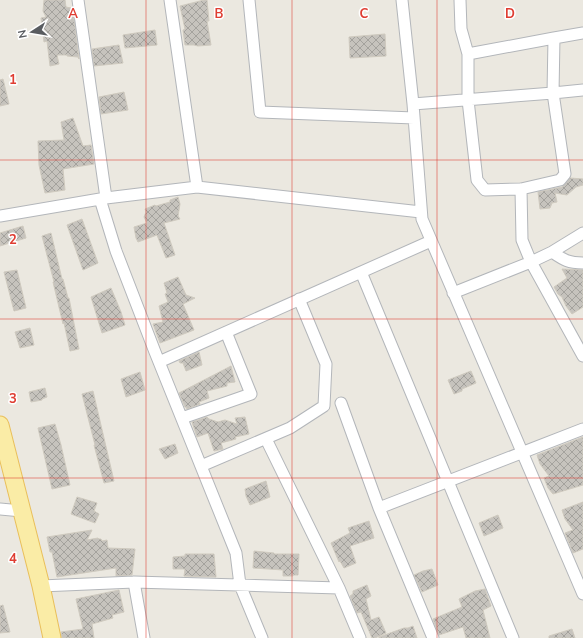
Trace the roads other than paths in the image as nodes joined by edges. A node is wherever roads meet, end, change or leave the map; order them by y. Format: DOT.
graph roads {
  1 [pos="78,0"];
  2 [pos="170,0"];
  3 [pos="249,0"];
  4 [pos="402,0"];
  5 [pos="460,0"];
  6 [pos="583,33"];
  7 [pos="554,38"];
  8 [pos="468,54"];
  9 [pos="583,90"];
  10 [pos="553,93"];
  11 [pos="468,100"];
  12 [pos="413,104"];
  13 [pos="414,118"];
  14 [pos="197,187"];
  15 [pos="521,189"];
  16 [pos="103,198"];
  17 [pos="421,212"];
  18 [pos="0,216"];
  19 [pos="583,233"];
  20 [pos="431,241"];
  21 [pos="552,252"];
  22 [pos="531,262"];
  23 [pos="583,263"];
  24 [pos="361,272"];
  25 [pos="454,293"];
  26 [pos="299,299"];
  27 [pos="226,332"];
  28 [pos="583,356"];
  29 [pos="159,362"];
  30 [pos="341,403"];
  31 [pos="182,418"];
  32 [pos="0,425"];
  33 [pos="583,429"];
  34 [pos="266,439"];
  35 [pos="522,453"];
  36 [pos="201,466"];
  37 [pos="448,481"];
  38 [pos="379,508"];
  39 [pos="0,509"];
  40 [pos="22,511"];
  41 [pos="134,582"];
  42 [pos="240,585"];
  43 [pos="41,586"];
  44 [pos="338,588"];
  45 [pos="583,594"];
  46 [pos="52,638"];
  47 [pos="144,638"];
  48 [pos="262,638"];
  49 [pos="360,638"];
  50 [pos="433,638"];
  51 [pos="513,638"];
  1 -- 16 [label="street"];
  2 -- 14 [label="street"];
  3 -- 13 [label="street"];
  4 -- 12 [label="street"];
  5 -- 8 [label="street"];
  6 -- 7 [label="street"];
  7 -- 8 [label="street"];
  7 -- 10 [label="street"];
  8 -- 11 [label="street"];
  9 -- 10 [label="street"];
  10 -- 11 [label="street"];
  10 -- 15 [label="street"];
  11 -- 12 [label="street"];
  11 -- 15 [label="street"];
  12 -- 13 [label="street"];
  13 -- 17 [label="street"];
  14 -- 16 [label="street"];
  14 -- 17 [label="street"];
  15 -- 22 [label="street"];
  16 -- 18 [label="street"];
  16 -- 29 [label="street"];
  17 -- 20 [label="street"];
  19 -- 21 [label="street"];
  20 -- 24 [label="street"];
  20 -- 25 [label="street"];
  21 -- 22 [label="street"];
  21 -- 23 [label="street"];
  22 -- 25 [label="street"];
  22 -- 28 [label="street"];
  24 -- 26 [label="street"];
  24 -- 37 [label="street"];
  25 -- 35 [label="street"];
  26 -- 27 [label="street"];
  26 -- 34 [label="street"];
  27 -- 29 [label="street"];
  27 -- 31 [label="street"];
  29 -- 31 [label="street"];
  30 -- 38 [label="street"];
  31 -- 36 [label="street"];
  32 -- 40 [label="main road"];
  33 -- 35 [label="street"];
  34 -- 36 [label="street"];
  34 -- 44 [label="street"];
  35 -- 37 [label="street"];
  35 -- 45 [label="street"];
  36 -- 42 [label="street"];
  37 -- 38 [label="street"];
  37 -- 51 [label="street"];
  38 -- 50 [label="street"];
  39 -- 40 [label="street"];
  40 -- 43 [label="main road"];
  41 -- 42 [label="street"];
  41 -- 43 [label="street"];
  41 -- 47 [label="street"];
  42 -- 44 [label="street"];
  42 -- 48 [label="street"];
  43 -- 46 [label="main road"];
  44 -- 49 [label="street"];
}
